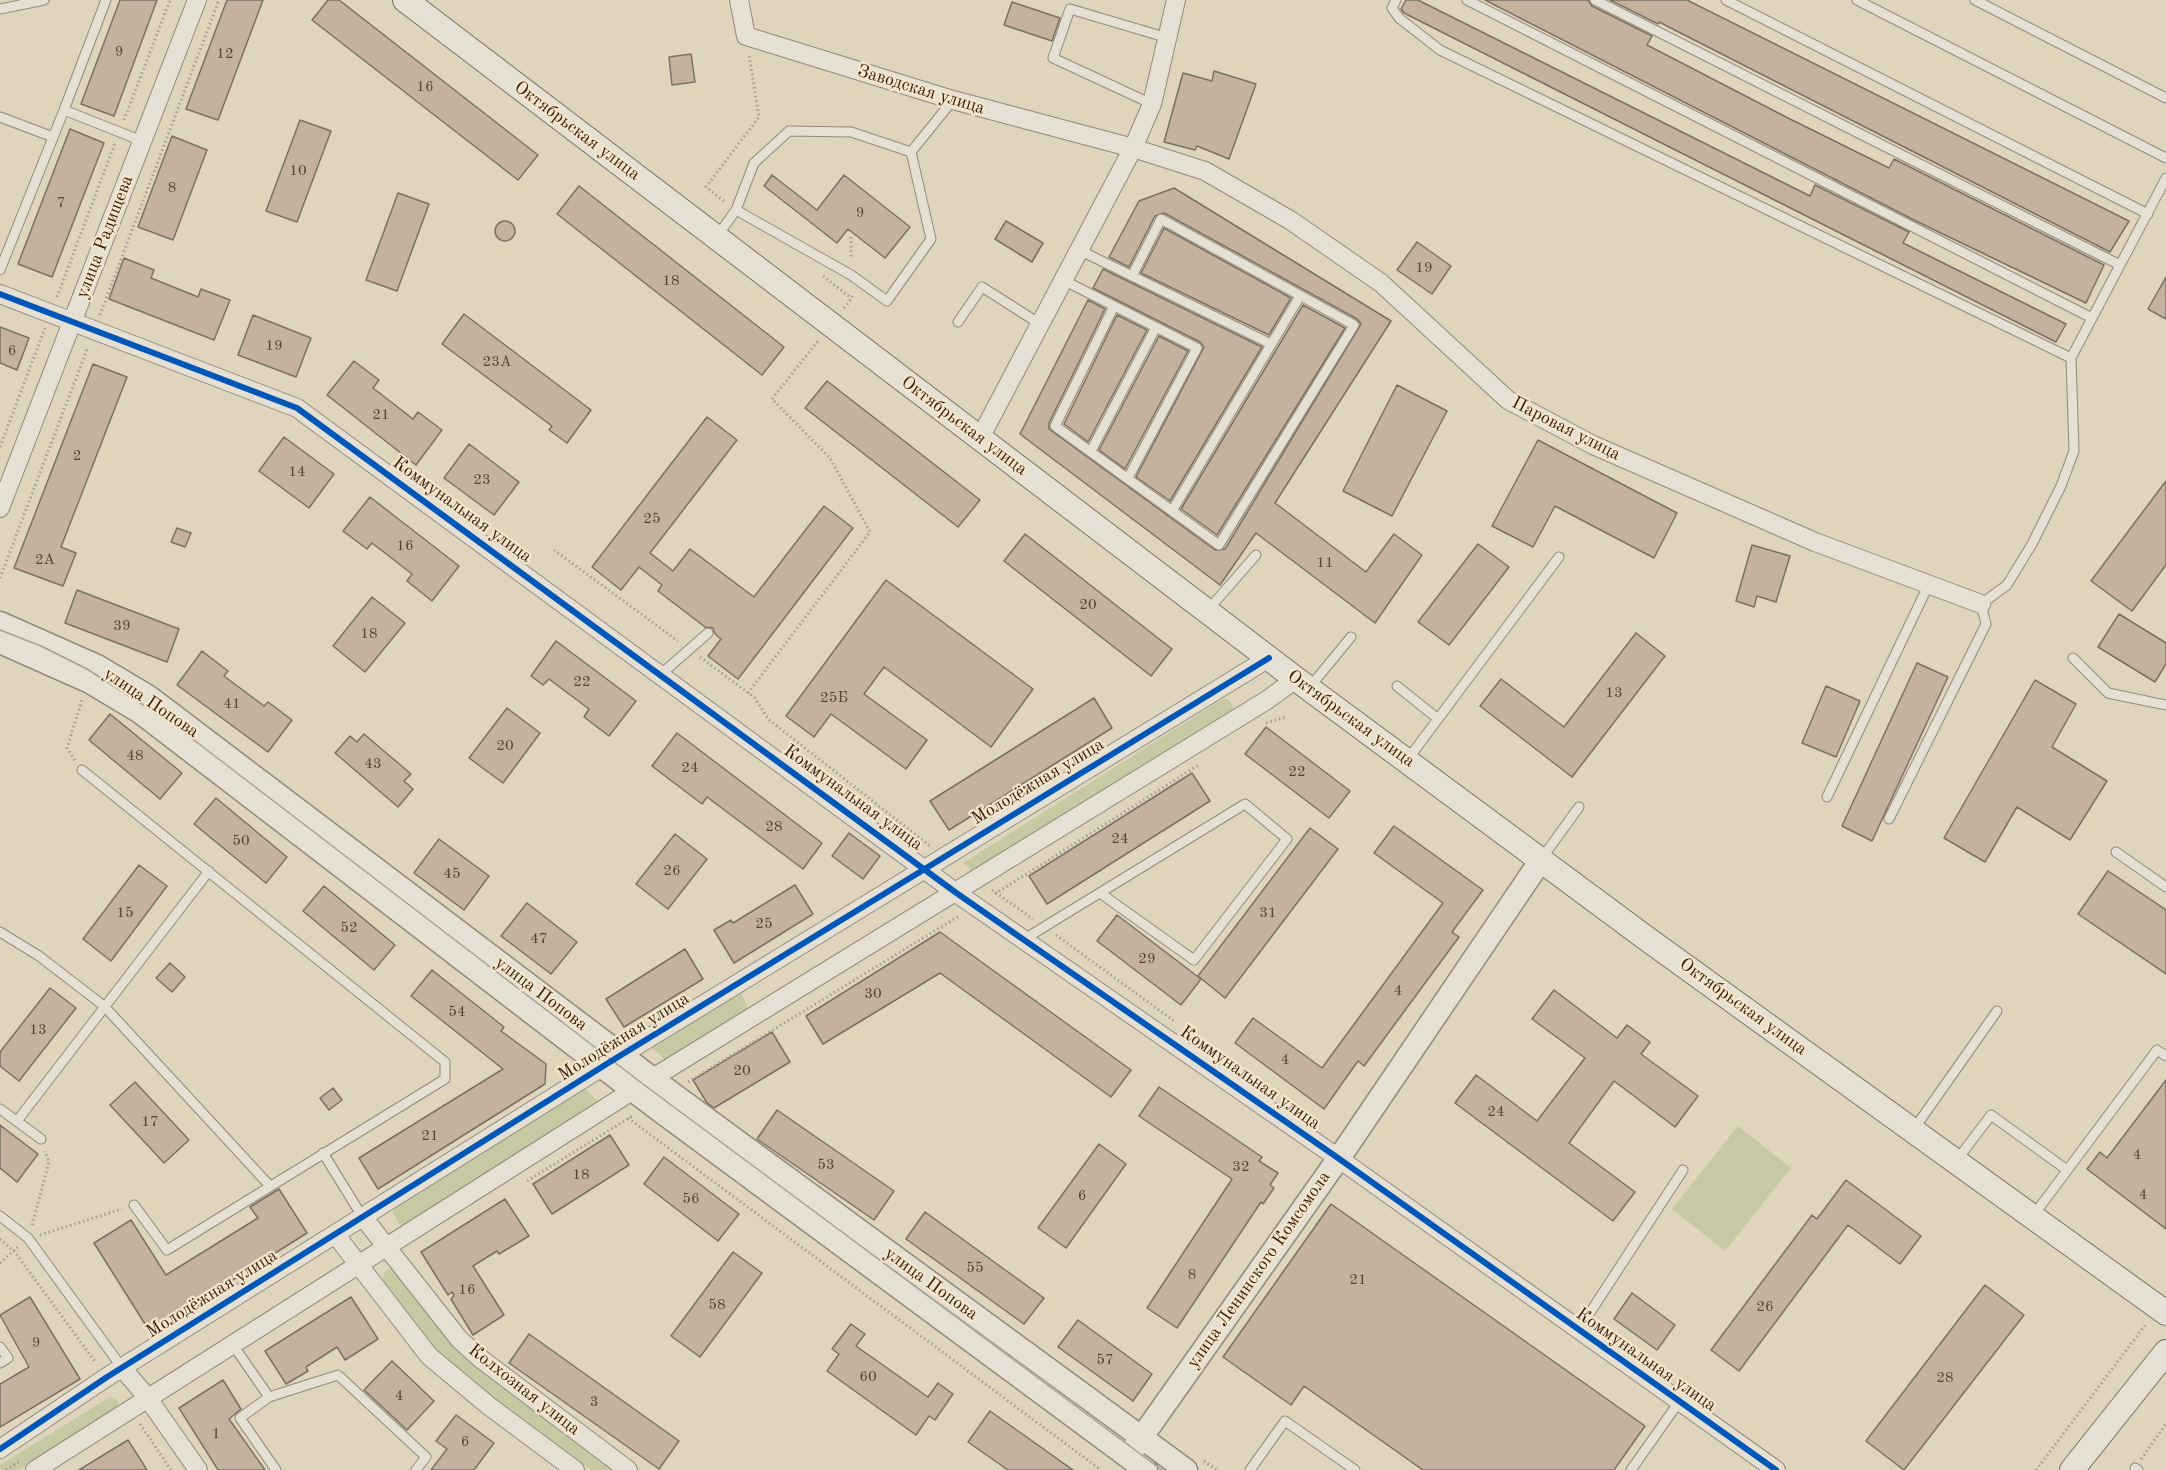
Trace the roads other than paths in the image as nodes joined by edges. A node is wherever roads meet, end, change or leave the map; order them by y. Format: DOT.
graph roads {
  1 [pos="44,0"];
  2 [pos="106,0"];
  3 [pos="197,0"];
  4 [pos="405,0"];
  5 [pos="739,0"];
  6 [pos="1176,0"];
  7 [pos="1396,0"];
  8 [pos="1467,0"];
  9 [pos="1595,0"];
  10 [pos="1726,0"];
  11 [pos="1857,0"];
  12 [pos="1975,0"];
  13 [pos="0,9"];
  14 [pos="1168,38"];
  15 [pos="2166,98"];
  16 [pos="953,100"];
  17 [pos="1152,104"];
  18 [pos="64,110"];
  19 [pos="0,117"];
  20 [pos="53,137"];
  21 [pos="142,141"];
  22 [pos="1133,148"];
  23 [pos="911,152"];
  24 [pos="2166,158"];
  25 [pos="2166,178"];
  26 [pos="736,210"];
  27 [pos="2148,214"];
  28 [pos="716,237"];
  29 [pos="1079,250"];
  30 [pos="2120,266"];
  31 [pos="0,270"];
  32 [pos="1133,274"];
  33 [pos="1063,280"];
  34 [pos="0,294"];
  35 [pos="1300,296"];
  36 [pos="1114,306"];
  37 [pos="2092,318"];
  38 [pos="72,321"];
  39 [pos="958,322"];
  40 [pos="1040,324"];
  41 [pos="1155,327"];
  42 [pos="1271,344"];
  43 [pos="2071,358"];
  44 [pos="980,438"];
  45 [pos="1091,451"];
  46 [pos="1128,478"];
  47 [pos="0,508"];
  48 [pos="1172,510"];
  49 [pos="1256,555"];
  50 [pos="1559,557"];
  51 [pos="1929,584"];
  52 [pos="1981,604"];
  53 [pos="1208,611"];
  54 [pos="0,623"];
  55 [pos="708,633"];
  56 [pos="1351,637"];
  57 [pos="0,642"];
  58 [pos="1269,658"];
  59 [pos="2073,658"];
  60 [pos="660,675"];
  61 [pos="1303,683"];
  62 [pos="1397,686"];
  63 [pos="2166,705"];
  64 [pos="1438,719"];
  65 [pos="1407,760"];
  66 [pos="82,770"];
  67 [pos="1827,797"];
  68 [pos="1579,807"];
  69 [pos="1889,819"];
  70 [pos="2116,852"];
  71 [pos="1541,860"];
  72 [pos="924,869"];
  73 [pos="209,871"];
  74 [pos="2166,887"];
  75 [pos="955,892"];
  76 [pos="1100,893"];
  77 [pos="0,932"];
  78 [pos="1023,940"];
  79 [pos="104,1006"];
  80 [pos="1997,1011"];
  81 [pos="2166,1056"];
  82 [pos="612,1060"];
  83 [pos="633,1090"];
  84 [pos="658,1091"];
  85 [pos="0,1108"];
  86 [pos="17,1121"];
  87 [pos="1914,1129"];
  88 [pos="41,1139"];
  89 [pos="323,1153"];
  90 [pos="1338,1158"];
  91 [pos="1957,1160"];
  92 [pos="1683,1170"];
  93 [pos="2067,1170"];
  94 [pos="270,1186"];
  95 [pos="134,1205"];
  96 [pos="360,1213"];
  97 [pos="0,1216"];
  98 [pos="2033,1216"];
  99 [pos="335,1234"];
  100 [pos="385,1248"];
  101 [pos="359,1264"];
  102 [pos="2162,1310"];
  103 [pos="1578,1331"];
  104 [pos="233,1345"];
  105 [pos="0,1347"];
  106 [pos="2166,1352"];
  107 [pos="0,1363"];
  108 [pos="115,1373"];
  109 [pos="147,1397"];
  110 [pos="269,1397"];
  111 [pos="1679,1402"];
  112 [pos="1141,1438"];
  113 [pos="0,1449"];
  114 [pos="1131,1466"];
  115 [pos="1254,1468"];
  116 [pos="35,1470"];
  117 [pos="198,1470"];
  118 [pos="276,1470"];
  119 [pos="416,1470"];
  120 [pos="575,1470"];
  121 [pos="628,1470"];
  122 [pos="1186,1470"];
  123 [pos="1355,1470"];
  124 [pos="1631,1470"];
  125 [pos="1776,1470"];
  126 [pos="2072,1470"];
  1 -- 13 [label="lane"];
  2 -- 18 [label="lane"];
  3 -- 21 [label="street, улица Радищева"];
  4 -- 28 [label="main road, Октябрьская улица"];
  5 -- 16 [label="street, Заводская улица"];
  6 -- 14 [label="street"];
  7 -- 43 [label="lane"];
  8 -- 37 [label="lane"];
  9 -- 30 [label="lane"];
  10 -- 27 [label="lane"];
  11 -- 24 [label="lane"];
  12 -- 15 [label="lane"];
  14 -- 17 [label="street"];
  14 -- 17 [label="lane"];
  16 -- 22 [label="street, Заводская улица"];
  16 -- 23 [label="lane"];
  17 -- 22 [label="street"];
  18 -- 20 [label="lane"];
  18 -- 21 [label="lane"];
  19 -- 20 [label="lane"];
  20 -- 31 [label="lane"];
  21 -- 38 [label="street, улица Радищева"];
  22 -- 29 [label="street"];
  22 -- 51 [label="street, Паровая улица"];
  23 -- 26 [label="lane"];
  23 -- 26 [label="lane"];
  25 -- 27 [label="lane"];
  26 -- 28 [label="lane"];
  27 -- 30 [label="lane"];
  28 -- 44 [label="main road, Октябрьская улица"];
  29 -- 32 [label="lane"];
  29 -- 33 [label="street"];
  30 -- 37 [label="lane"];
  32 -- 35 [label="lane"];
  32 -- 42 [label="lane"];
  33 -- 36 [label="lane"];
  33 -- 40 [label="street"];
  34 -- 38 [label="street, Коммунальная улица"];
  35 -- 42 [label="lane"];
  35 -- 48 [label="lane"];
  36 -- 41 [label="lane"];
  36 -- 45 [label="lane"];
  37 -- 43 [label="lane"];
  38 -- 47 [label="street, улица Радищева"];
  38 -- 60 [label="street, Коммунальная улица"];
  39 -- 40 [label="lane"];
  40 -- 44 [label="street"];
  41 -- 45 [label="lane"];
  41 -- 46 [label="lane"];
  42 -- 48 [label="lane"];
  43 -- 52 [label="lane"];
  44 -- 53 [label="main road, Октябрьская улица"];
  45 -- 46 [label="lane"];
  46 -- 48 [label="lane"];
  49 -- 53 [label="lane"];
  50 -- 64 [label="lane"];
  51 -- 52 [label="street, Паровая улица"];
  51 -- 67 [label="lane"];
  52 -- 69 [label="lane"];
  53 -- 58 [label="main road, Октябрьская улица"];
  54 -- 82 [label="street, улица Попова"];
  55 -- 60 [label="lane"];
  56 -- 61 [label="lane"];
  57 -- 82 [label="street, улица Попова"];
  58 -- 61 [label="main road, Октябрьская улица"];
  58 -- 72 [label="street, Молодёжная улица"];
  59 -- 63 [label="lane"];
  60 -- 72 [label="street, Коммунальная улица"];
  61 -- 65 [label="main road, Октябрьская улица"];
  61 -- 75 [label="street"];
  62 -- 64 [label="lane"];
  64 -- 65 [label="lane"];
  65 -- 71 [label="main road, Октябрьская улица"];
  66 -- 73 [label="lane"];
  68 -- 71 [label="lane"];
  70 -- 74 [label="lane"];
  71 -- 87 [label="main road, Октябрьская улица"];
  71 -- 90 [label="street, улица Ленинского Комсомола"];
  72 -- 75 [label="street, Коммунальная улица"];
  72 -- 82 [label="street, Молодёжная улица"];
  73 -- 79 [label="lane"];
  73 -- 89 [label="lane"];
  75 -- 78 [label="street, Коммунальная улица"];
  75 -- 84 [label="street"];
  76 -- 76 [label="lane"];
  76 -- 78 [label="lane"];
  77 -- 79 [label="lane"];
  78 -- 90 [label="street, Коммунальная улица"];
  79 -- 86 [label="lane"];
  79 -- 94 [label="lane"];
  80 -- 87 [label="lane"];
  81 -- 93 [label="lane"];
  82 -- 83 [label="street, улица Попова"];
  82 -- 84 [label="street, улица Попова"];
  82 -- 96 [label="street, Молодёжная улица"];
  83 -- 84 [label="street, улица Попова"];
  83 -- 100 [label="street"];
  84 -- 112 [label="street, улица Попова"];
  84 -- 114 [label="street, улица Попова"];
  85 -- 86 [label="lane"];
  86 -- 88 [label="lane"];
  87 -- 91 [label="main road, Октябрьская улица"];
  89 -- 94 [label="lane"];
  89 -- 96 [label="lane"];
  90 -- 103 [label="street, Коммунальная улица"];
  90 -- 112 [label="street, улица Ленинского Комсомола"];
  91 -- 93 [label="lane"];
  91 -- 98 [label="main road, Октябрьская улица"];
  92 -- 103 [label="lane"];
  93 -- 98 [label="lane"];
  94 -- 95 [label="lane"];
  96 -- 99 [label="street, Молодёжная улица"];
  96 -- 100 [label="street, Колхозная улица"];
  97 -- 108 [label="lane"];
  98 -- 102 [label="main road, Октябрьская улица"];
  99 -- 101 [label="street, Колхозная улица"];
  99 -- 108 [label="street, Молодёжная улица"];
  100 -- 101 [label="street"];
  100 -- 121 [label="street, Колхозная улица"];
  101 -- 104 [label="street"];
  101 -- 120 [label="street, Колхозная улица"];
  103 -- 111 [label="street, Коммунальная улица"];
  104 -- 109 [label="street"];
  104 -- 110 [label="lane"];
  105 -- 107 [label="lane"];
  106 -- 126 [label="main road"];
  108 -- 109 [label="street"];
  108 -- 113 [label="street, Молодёжная улица"];
  109 -- 116 [label="street"];
  109 -- 117 [label="street"];
  110 -- 118 [label="lane"];
  110 -- 119 [label="lane"];
  111 -- 124 [label="lane"];
  111 -- 125 [label="street, Коммунальная улица"];
  112 -- 114 [label="street, улица Ленинского Комсомола"];
  112 -- 122 [label="street, улица Попова"];
  115 -- 123 [label="lane"];
}
